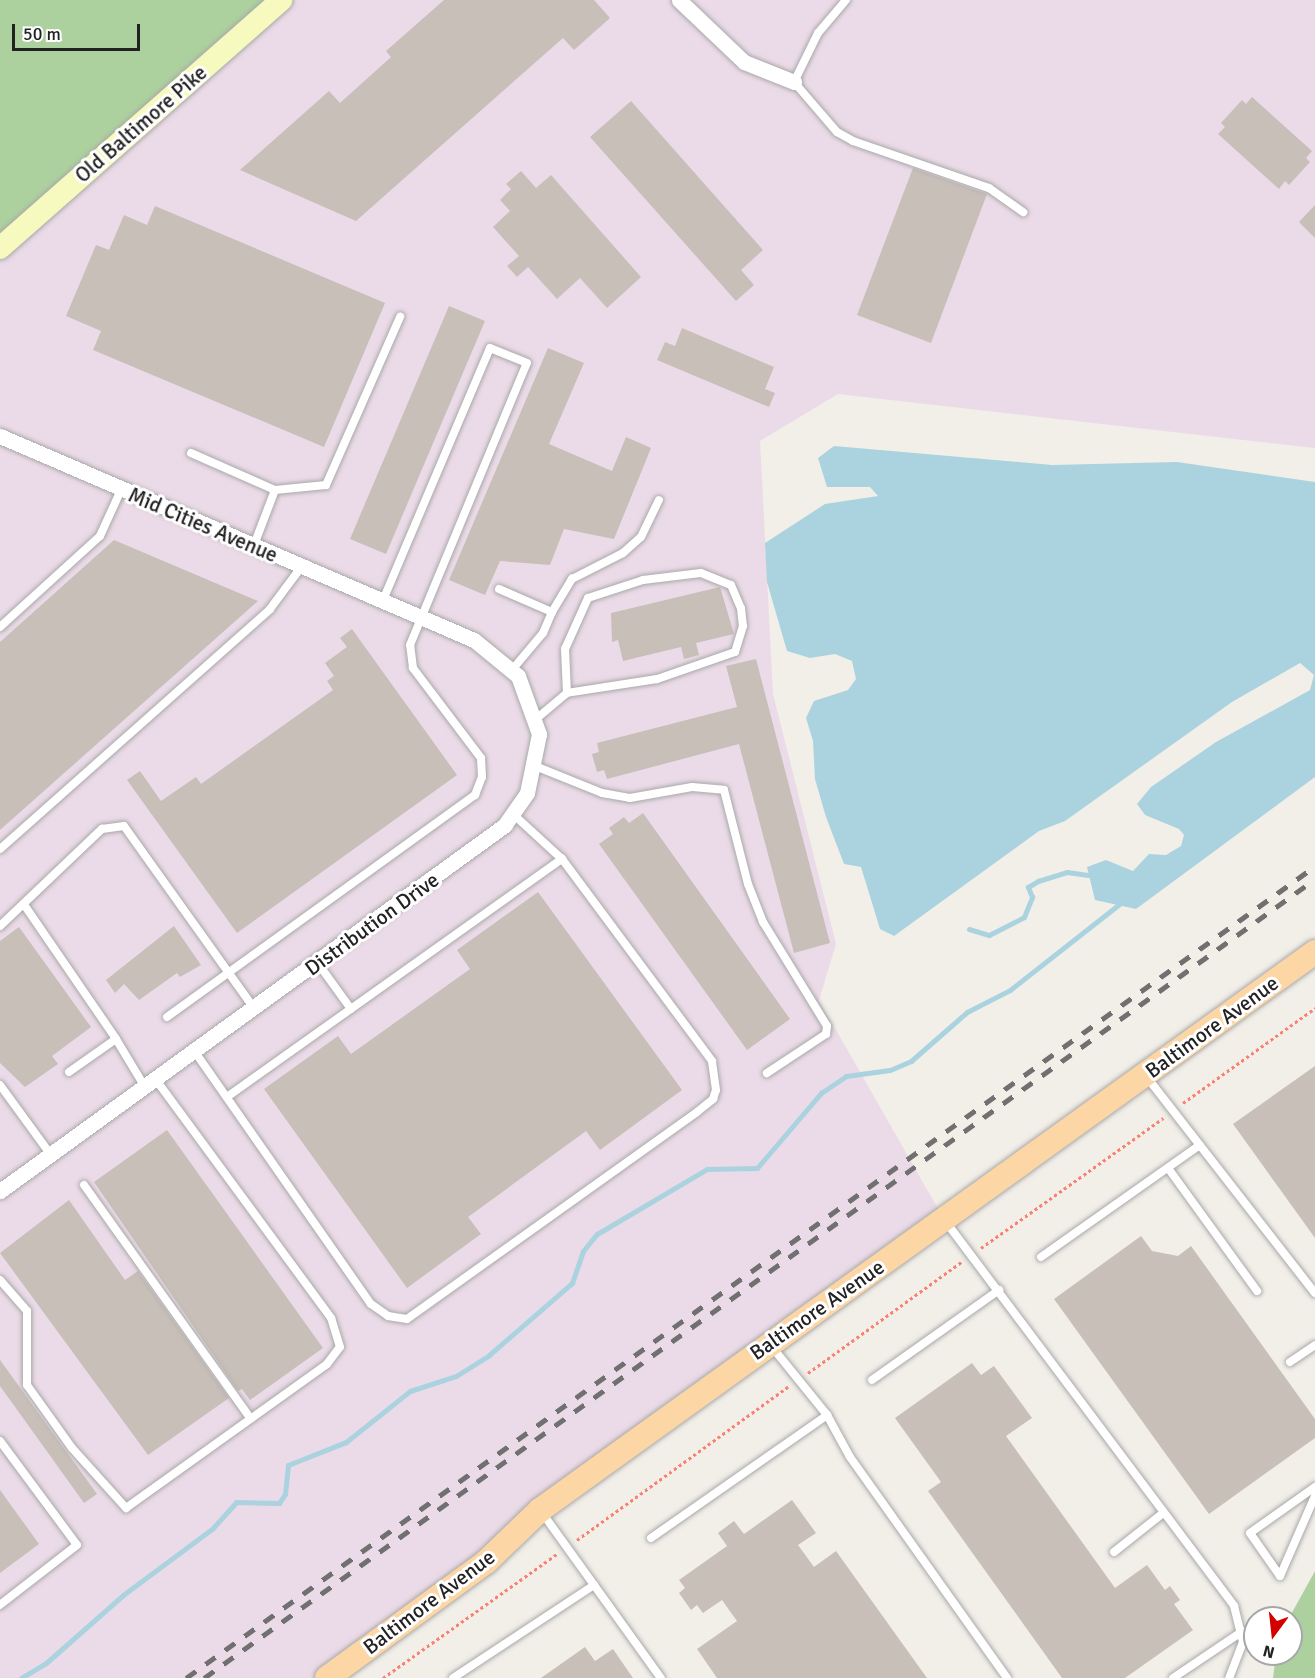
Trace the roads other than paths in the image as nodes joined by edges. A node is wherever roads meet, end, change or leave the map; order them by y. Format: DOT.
graph roads {
  1 [pos="281,0"];
  2 [pos="679,0"];
  3 [pos="846,0"];
  4 [pos="794,82"];
  5 [pos="1023,212"];
  6 [pos="0,248"];
  7 [pos="400,317"];
  8 [pos="0,436"];
  9 [pos="191,453"];
  10 [pos="121,490"];
  11 [pos="275,490"];
  12 [pos="659,500"];
  13 [pos="254,546"];
  14 [pos="302,566"];
  15 [pos="499,589"];
  16 [pos="383,600"];
  17 [pos="414,612"];
  18 [pos="552,612"];
  19 [pos="0,627"];
  20 [pos="512,670"];
  21 [pos="567,693"];
  22 [pos="536,719"];
  23 [pos="535,766"];
  24 [pos="514,815"];
  25 [pos="0,849"];
  26 [pos="562,859"];
  27 [pos="25,906"];
  28 [pos="0,926"];
  29 [pos="1315,952"];
  30 [pos="317,962"];
  31 [pos="227,973"];
  32 [pos="254,1009"];
  33 [pos="351,1009"];
  34 [pos="167,1017"];
  35 [pos="116,1039"];
  36 [pos="195,1052"];
  37 [pos="69,1072"];
  38 [pos="767,1073"];
  39 [pos="1145,1075"];
  40 [pos="151,1084"];
  41 [pos="0,1085"];
  42 [pos="227,1097"];
  43 [pos="1200,1145"];
  44 [pos="51,1155"];
  45 [pos="1168,1168"];
  46 [pos="84,1185"];
  47 [pos="0,1191"];
  48 [pos="945,1221"];
  49 [pos="1041,1257"];
  50 [pos="0,1280"];
  51 [pos="999,1290"];
  52 [pos="1257,1292"];
  53 [pos="1315,1293"];
  54 [pos="768,1344"];
  55 [pos="1315,1345"];
  56 [pos="1290,1362"];
  57 [pos="872,1380"];
  58 [pos="827,1415"];
  59 [pos="251,1419"];
  60 [pos="0,1441"];
  61 [pos="1315,1487"];
  62 [pos="1315,1496"];
  63 [pos="540,1510"];
  64 [pos="1163,1513"];
  65 [pos="651,1539"];
  66 [pos="1114,1552"];
  67 [pos="594,1585"];
  68 [pos="0,1605"];
  69 [pos="1243,1628"];
  70 [pos="1243,1632"];
  71 [pos="1243,1638"];
  72 [pos="327,1678"];
  73 [pos="453,1678"];
  74 [pos="661,1678"];
  75 [pos="1007,1678"];
  76 [pos="1173,1678"];
  77 [pos="1229,1678"];
  1 -- 6 [label="main road, Old Baltimore Pike"];
  2 -- 4 [label="street"];
  3 -- 4 [label="lane"];
  4 -- 5 [label="lane"];
  7 -- 11 [label="lane"];
  8 -- 10 [label="street, Mid Cities Avenue"];
  9 -- 11 [label="lane"];
  10 -- 13 [label="street, Mid Cities Avenue"];
  10 -- 19 [label="lane"];
  11 -- 13 [label="lane"];
  12 -- 18 [label="lane"];
  13 -- 14 [label="street, Mid Cities Avenue"];
  14 -- 16 [label="street, Mid Cities Avenue"];
  14 -- 25 [label="lane"];
  15 -- 18 [label="lane"];
  16 -- 17 [label="street, Mid Cities Avenue"];
  16 -- 17 [label="lane"];
  17 -- 20 [label="street"];
  17 -- 31 [label="lane"];
  18 -- 20 [label="lane"];
  20 -- 22 [label="street"];
  21 -- 21 [label="lane"];
  21 -- 22 [label="lane"];
  22 -- 23 [label="street"];
  23 -- 24 [label="street"];
  23 -- 38 [label="lane"];
  24 -- 26 [label="lane"];
  24 -- 30 [label="street, Distribution Drive"];
  26 -- 33 [label="lane"];
  26 -- 42 [label="lane"];
  27 -- 28 [label="lane"];
  27 -- 31 [label="lane"];
  27 -- 35 [label="lane"];
  29 -- 39 [label="main road, Baltimore Avenue"];
  30 -- 32 [label="street, Distribution Drive"];
  30 -- 33 [label="lane"];
  31 -- 32 [label="lane"];
  31 -- 34 [label="lane"];
  32 -- 36 [label="street, Distribution Drive"];
  33 -- 42 [label="lane"];
  35 -- 37 [label="lane"];
  35 -- 40 [label="lane"];
  36 -- 40 [label="street, Distribution Drive"];
  36 -- 42 [label="lane"];
  39 -- 43 [label="lane"];
  39 -- 48 [label="main road, Baltimore Avenue"];
  40 -- 44 [label="street, Distribution Drive"];
  40 -- 59 [label="lane"];
  41 -- 44 [label="lane"];
  43 -- 45 [label="lane"];
  43 -- 53 [label="lane"];
  44 -- 47 [label="street, Distribution Drive"];
  45 -- 49 [label="lane"];
  45 -- 52 [label="lane"];
  46 -- 59 [label="lane"];
  48 -- 51 [label="lane"];
  48 -- 54 [label="main road, Baltimore Avenue"];
  50 -- 59 [label="lane"];
  51 -- 57 [label="lane"];
  51 -- 64 [label="lane"];
  54 -- 58 [label="lane"];
  54 -- 63 [label="main road, Baltimore Avenue"];
  55 -- 56 [label="lane"];
  58 -- 65 [label="lane"];
  58 -- 75 [label="lane"];
  60 -- 68 [label="lane"];
  61 -- 62 [label="lane"];
  63 -- 67 [label="lane"];
  63 -- 72 [label="main road, Baltimore Avenue"];
  64 -- 66 [label="lane"];
  64 -- 69 [label="lane"];
  67 -- 73 [label="lane"];
  67 -- 74 [label="lane"];
  70 -- 76 [label="lane"];
  71 -- 77 [label="lane"];
}
